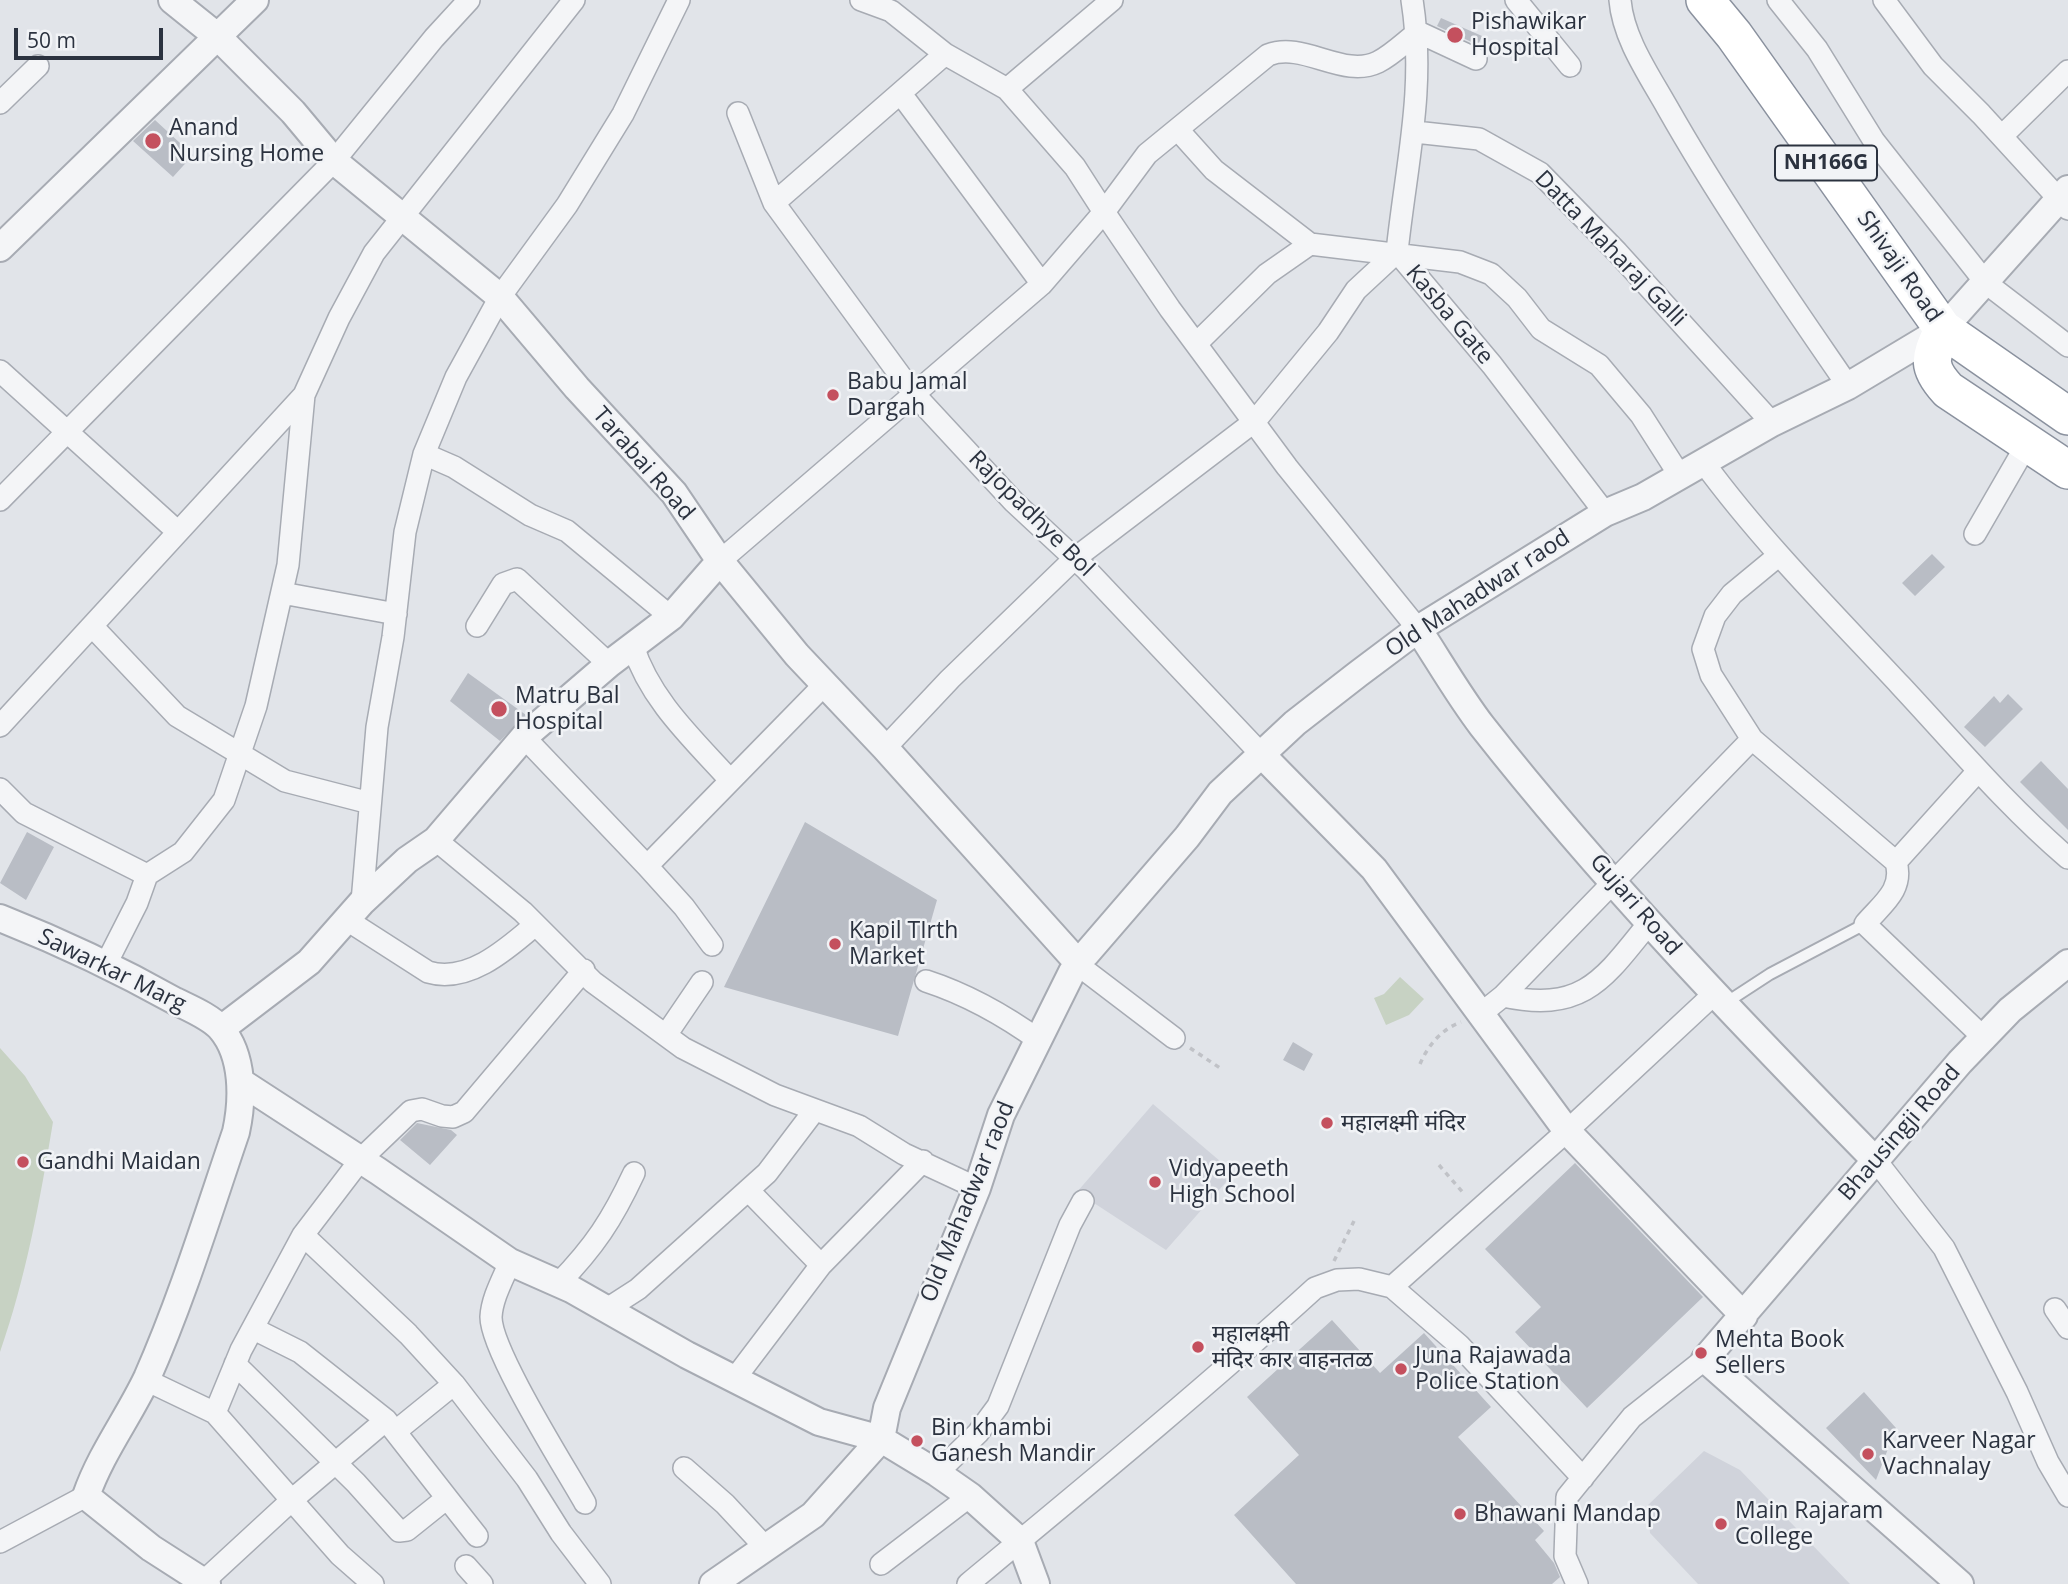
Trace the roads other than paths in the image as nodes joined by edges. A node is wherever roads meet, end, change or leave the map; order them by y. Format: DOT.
graph roads {
  1 [pos="172,0"];
  2 [pos="255,0"];
  3 [pos="469,0"];
  4 [pos="574,0"];
  5 [pos="861,0"];
  6 [pos="1112,0"];
  7 [pos="1516,0"];
  8 [pos="1620,0"];
  9 [pos="1705,0"];
  10 [pos="1778,0"];
  11 [pos="1884,0"];
  12 [pos="672,3"];
  13 [pos="1411,12"];
  14 [pos="218,37"];
  15 [pos="945,54"];
  16 [pos="1476,59"];
  17 [pos="1570,65"];
  18 [pos="38,66"];
  19 [pos="2068,71"];
  20 [pos="1007,89"];
  21 [pos="907,102"];
  22 [pos="0,103"];
  23 [pos="738,113"];
  24 [pos="1179,131"];
  25 [pos="1415,132"];
  26 [pos="2002,135"];
  27 [pos="334,161"];
  28 [pos="2065,200"];
  29 [pos="774,203"];
  30 [pos="1104,212"];
  31 [pos="405,218"];
  32 [pos="1310,244"];
  33 [pos="0,248"];
  34 [pos="1397,252"];
  35 [pos="1986,283"];
  36 [pos="1042,284"];
  37 [pos="500,297"];
  38 [pos="1943,329"];
  39 [pos="1197,344"];
  40 [pos="2068,346"];
  41 [pos="0,370"];
  42 [pos="1848,386"];
  43 [pos="913,393"];
  44 [pos="304,395"];
  45 [pos="2068,416"];
  46 [pos="1255,421"];
  47 [pos="1772,423"];
  48 [pos="69,433"];
  49 [pos="2028,444"];
  50 [pos="424,454"];
  51 [pos="1704,463"];
  52 [pos="2068,470"];
  53 [pos="1681,476"];
  54 [pos="0,500"];
  55 [pos="1605,513"];
  56 [pos="178,532"];
  57 [pos="1975,534"];
  58 [pos="1778,556"];
  59 [pos="1074,559"];
  60 [pos="720,561"];
  61 [pos="282,593"];
  62 [pos="396,614"];
  63 [pos="671,617"];
  64 [pos="92,626"];
  65 [pos="477,626"];
  66 [pos="1418,629"];
  67 [pos="633,646"];
  68 [pos="609,664"];
  69 [pos="825,684"];
  70 [pos="0,726"];
  71 [pos="524,737"];
  72 [pos="1752,738"];
  73 [pos="885,748"];
  74 [pos="240,754"];
  75 [pos="1262,755"];
  76 [pos="1978,771"];
  77 [pos="730,780"];
  78 [pos="0,789"];
  79 [pos="370,803"];
  80 [pos="436,839"];
  81 [pos="2068,858"];
  82 [pos="1896,862"];
  83 [pos="647,866"];
  84 [pos="147,875"];
  85 [pos="1614,881"];
  86 [pos="355,911"];
  87 [pos="0,918"];
  88 [pos="1649,923"];
  89 [pos="1865,924"];
  90 [pos="535,925"];
  91 [pos="712,945"];
  92 [pos="1079,963"];
  93 [pos="2068,963"];
  94 [pos="106,964"];
  95 [pos="584,970"];
  96 [pos="926,981"];
  97 [pos="702,982"];
  98 [pos="1718,1000"];
  99 [pos="1493,1004"];
  100 [pos="221,1028"];
  101 [pos="666,1035"];
  102 [pos="1984,1039"];
  103 [pos="1040,1041"];
  104 [pos="1182,1043"];
  105 [pos="241,1082"];
  106 [pos="814,1111"];
  107 [pos="1567,1131"];
  108 [pos="361,1159"];
  109 [pos="923,1161"];
  110 [pos="1877,1162"];
  111 [pos="634,1174"];
  112 [pos="977,1188"];
  113 [pos="748,1190"];
  114 [pos="1083,1201"];
  115 [pos="303,1235"];
  116 [pos="510,1262"];
  117 [pos="821,1265"];
  118 [pos="559,1283"];
  119 [pos="1392,1287"];
  120 [pos="2055,1309"];
  121 [pos="607,1310"];
  122 [pos="1744,1316"];
  123 [pos="2068,1328"];
  124 [pos="254,1329"];
  125 [pos="1705,1359"];
  126 [pos="235,1364"];
  127 [pos="736,1377"];
  128 [pos="146,1380"];
  129 [pos="454,1384"];
  130 [pos="215,1413"];
  131 [pos="391,1425"];
  132 [pos="881,1439"];
  133 [pos="335,1463"];
  134 [pos="684,1468"];
  135 [pos="937,1473"];
  136 [pos="1583,1478"];
  137 [pos="86,1496"];
  138 [pos="970,1496"];
  139 [pos="2068,1496"];
  140 [pos="447,1498"];
  141 [pos="293,1499"];
  142 [pos="585,1503"];
  143 [pos="477,1536"];
  144 [pos="1020,1541"];
  145 [pos="0,1542"];
  146 [pos="766,1548"];
  147 [pos="881,1564"];
  148 [pos="466,1566"];
  149 [pos="205,1583"];
  150 [pos="373,1584"];
  151 [pos="482,1584"];
  152 [pos="600,1584"];
  153 [pos="713,1584"];
  154 [pos="968,1584"];
  155 [pos="1036,1584"];
  156 [pos="1577,1584"];
  157 [pos="1960,1584"];
  1 -- 14 [label="street, Tarabai Road"];
  2 -- 14 [label="street"];
  3 -- 27 [label="street"];
  4 -- 31 [label="street"];
  5 -- 15 [label="street"];
  6 -- 20 [label="street"];
  7 -- 17 [label="street"];
  8 -- 42 [label="street"];
  9 -- 38 [label="highway, Shivaji Road / NH166G"];
  10 -- 35 [label="street"];
  11 -- 26 [label="street"];
  12 -- 37 [label="street"];
  13 -- 16 [label="street"];
  13 -- 24 [label="street"];
  13 -- 25 [label="street, Kasba Gate"];
  14 -- 27 [label="street, Tarabai Road"];
  14 -- 33 [label="street"];
  15 -- 20 [label="street"];
  15 -- 29 [label="street"];
  18 -- 22 [label="street"];
  19 -- 26 [label="street"];
  20 -- 30 [label="street"];
  21 -- 36 [label="street"];
  23 -- 29 [label="street, Rajopadhye Bol"];
  24 -- 30 [label="street"];
  24 -- 32 [label="street"];
  25 -- 34 [label="street, Kasba Gate"];
  25 -- 47 [label="street, Datta Maharaj Galli"];
  26 -- 28 [label="street"];
  27 -- 31 [label="street, Tarabai Road"];
  27 -- 48 [label="street"];
  28 -- 35 [label="street, Old Mahadwar raod"];
  29 -- 43 [label="street, Rajopadhye Bol"];
  30 -- 36 [label="street"];
  30 -- 39 [label="street"];
  31 -- 37 [label="street, Tarabai Road"];
  31 -- 44 [label="street"];
  32 -- 34 [label="street"];
  32 -- 39 [label="street"];
  34 -- 46 [label="street"];
  34 -- 53 [label="street"];
  34 -- 55 [label="street, Kasba Gate"];
  35 -- 38 [label="street, Old Mahadwar raod"];
  35 -- 40 [label="street"];
  36 -- 43 [label="street"];
  37 -- 50 [label="street"];
  37 -- 60 [label="street, Tarabai Road"];
  38 -- 42 [label="street, Old Mahadwar raod"];
  38 -- 45 [label="highway, NH166G"];
  38 -- 49 [label="highway, Shivaji Road"];
  39 -- 46 [label="street"];
  41 -- 48 [label="street"];
  42 -- 47 [label="street, Old Mahadwar raod"];
  43 -- 59 [label="street, Rajopadhye Bol"];
  43 -- 60 [label="street"];
  44 -- 56 [label="street"];
  44 -- 61 [label="street"];
  46 -- 59 [label="street"];
  46 -- 66 [label="street"];
  47 -- 51 [label="street, Old Mahadwar raod"];
  48 -- 54 [label="street"];
  48 -- 56 [label="street"];
  49 -- 52 [label="highway, Shivaji Road"];
  49 -- 57 [label="street"];
  50 -- 62 [label="street"];
  50 -- 63 [label="street"];
  51 -- 53 [label="street, Old Mahadwar raod"];
  51 -- 58 [label="street"];
  53 -- 55 [label="street, Old Mahadwar raod"];
  55 -- 66 [label="street, Old Mahadwar raod"];
  56 -- 64 [label="street"];
  58 -- 72 [label="street"];
  58 -- 76 [label="street"];
  59 -- 73 [label="street"];
  59 -- 75 [label="street, Rajopadhye Bol"];
  60 -- 63 [label="street"];
  60 -- 69 [label="street, Tarabai Road"];
  61 -- 62 [label="street"];
  61 -- 74 [label="street"];
  62 -- 79 [label="street"];
  63 -- 67 [label="street"];
  64 -- 70 [label="street"];
  64 -- 74 [label="street"];
  65 -- 68 [label="street"];
  66 -- 75 [label="street, Old Mahadwar raod"];
  66 -- 85 [label="street, Gujari Road"];
  67 -- 68 [label="street"];
  67 -- 77 [label="street"];
  68 -- 71 [label="street"];
  69 -- 73 [label="street, Tarabai Road"];
  69 -- 77 [label="street"];
  71 -- 80 [label="street"];
  71 -- 83 [label="street"];
  72 -- 82 [label="street"];
  72 -- 85 [label="street"];
  73 -- 92 [label="street, Tarabai Road"];
  74 -- 79 [label="street"];
  74 -- 84 [label="street"];
  75 -- 92 [label="street, Old Mahadwar raod"];
  75 -- 99 [label="street"];
  76 -- 81 [label="street"];
  76 -- 82 [label="street"];
  77 -- 83 [label="street"];
  78 -- 84 [label="street"];
  79 -- 86 [label="street"];
  80 -- 86 [label="street"];
  80 -- 90 [label="street"];
  82 -- 89 [label="street"];
  83 -- 91 [label="street"];
  84 -- 94 [label="street"];
  85 -- 88 [label="street, Gujari Road"];
  85 -- 99 [label="street"];
  86 -- 90 [label="street"];
  86 -- 100 [label="street"];
  87 -- 94 [label="street, Sawarkar Marg"];
  88 -- 98 [label="street, Gujari Road"];
  88 -- 99 [label="street"];
  89 -- 98 [label="lane"];
  89 -- 102 [label="street"];
  90 -- 95 [label="street"];
  92 -- 103 [label="street, Old Mahadwar raod"];
  92 -- 104 [label="street"];
  93 -- 102 [label="street, Bhausingji Road"];
  94 -- 100 [label="street, Sawarkar Marg"];
  95 -- 101 [label="street"];
  95 -- 108 [label="street"];
  96 -- 103 [label="street"];
  97 -- 101 [label="street"];
  98 -- 107 [label="street"];
  98 -- 110 [label="street, Gujari Road"];
  99 -- 107 [label="street"];
  100 -- 105 [label="street"];
  101 -- 106 [label="street"];
  102 -- 110 [label="street, Bhausingji Road"];
  103 -- 112 [label="street, Old Mahadwar raod"];
  105 -- 108 [label="street"];
  105 -- 128 [label="street"];
  106 -- 109 [label="street"];
  106 -- 113 [label="street"];
  107 -- 119 [label="street"];
  107 -- 122 [label="street"];
  108 -- 115 [label="street"];
  108 -- 116 [label="street"];
  109 -- 112 [label="street"];
  109 -- 117 [label="street"];
  110 -- 122 [label="street, Bhausingji Road"];
  110 -- 139 [label="street"];
  111 -- 118 [label="street"];
  112 -- 132 [label="street, Old Mahadwar raod"];
  113 -- 117 [label="street"];
  113 -- 121 [label="street"];
  114 -- 135 [label="street"];
  115 -- 124 [label="street"];
  115 -- 129 [label="street"];
  116 -- 118 [label="street"];
  116 -- 142 [label="street"];
  117 -- 127 [label="street"];
  118 -- 121 [label="street"];
  119 -- 136 [label="street"];
  119 -- 144 [label="street"];
  120 -- 123 [label="street"];
  121 -- 127 [label="street"];
  122 -- 125 [label="street, Bhausingji Road"];
  124 -- 126 [label="street"];
  124 -- 131 [label="street"];
  125 -- 136 [label="street"];
  125 -- 157 [label="street"];
  126 -- 130 [label="street"];
  126 -- 133 [label="street"];
  127 -- 132 [label="street"];
  128 -- 130 [label="street"];
  128 -- 137 [label="street"];
  129 -- 131 [label="street"];
  129 -- 152 [label="street"];
  130 -- 141 [label="street"];
  131 -- 133 [label="street"];
  131 -- 140 [label="street"];
  132 -- 135 [label="street"];
  132 -- 146 [label="street"];
  133 -- 140 [label="street"];
  133 -- 141 [label="street"];
  134 -- 146 [label="street"];
  135 -- 138 [label="street"];
  136 -- 156 [label="street"];
  137 -- 145 [label="street"];
  137 -- 149 [label="street"];
  138 -- 144 [label="street"];
  138 -- 147 [label="street"];
  140 -- 143 [label="street"];
  141 -- 149 [label="street"];
  141 -- 150 [label="street"];
  144 -- 154 [label="street"];
  144 -- 155 [label="street"];
  146 -- 153 [label="street"];
  148 -- 151 [label="street"];
}
